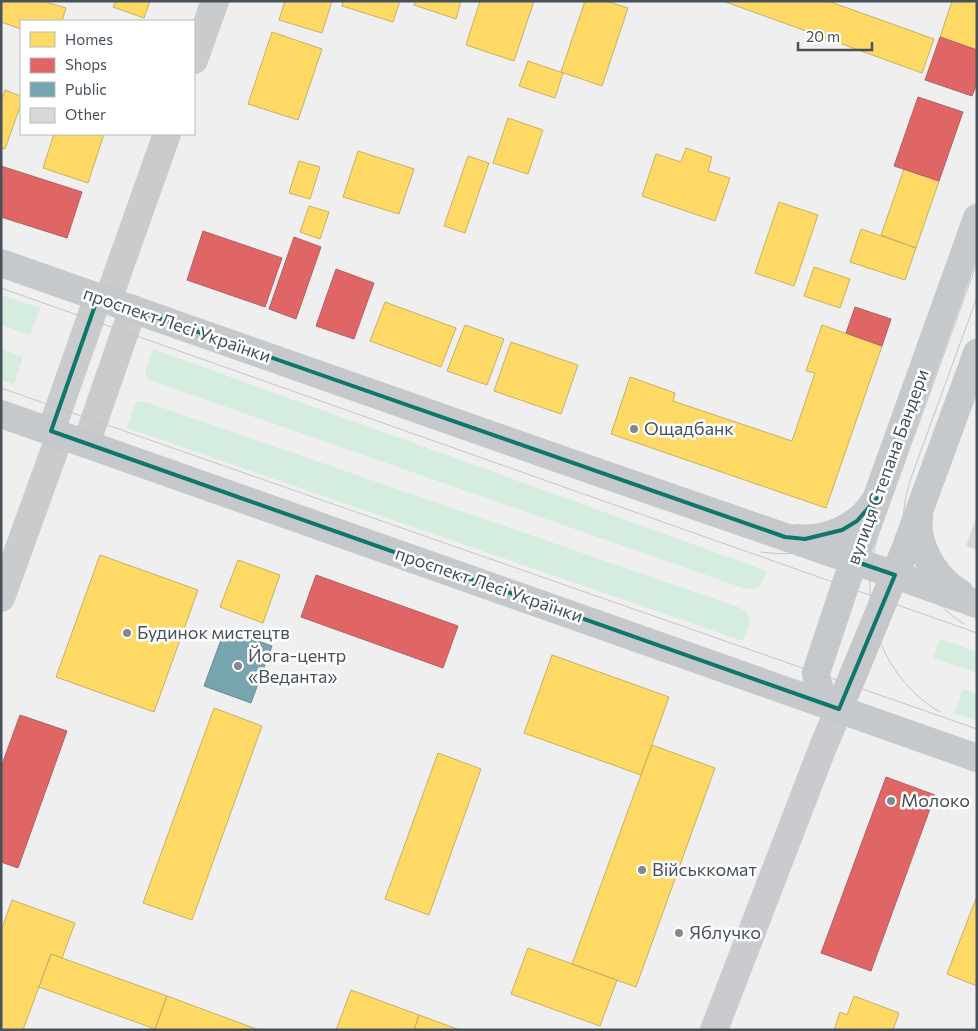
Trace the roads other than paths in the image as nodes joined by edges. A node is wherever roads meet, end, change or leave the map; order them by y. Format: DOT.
graph roads {
  1 [pos="215,1"];
  2 [pos="195,57"];
  3 [pos="168,135"];
  4 [pos="977,218"];
  5 [pos="1,263"];
  6 [pos="103,298"];
  7 [pos="133,309"];
  8 [pos="977,353"];
  9 [pos="1,414"];
  10 [pos="55,433"];
  11 [pos="86,444"];
  12 [pos="877,498"];
  13 [pos="919,514"];
  14 [pos="786,537"];
  15 [pos="854,561"];
  16 [pos="895,575"];
  17 [pos="1,598"];
  18 [pos="977,604"];
  19 [pos="839,709"];
  20 [pos="977,758"];
  21 [pos="714,1030"];
  1 -- 2 [label="street"];
  3 -- 6 [label="street"];
  4 -- 12 [label="main road, вулиця Степана Бандери"];
  5 -- 6 [label="main road, проспект Лесі Українки"];
  6 -- 7 [label="main road, проспект Лесі Українки"];
  6 -- 10 [label="street"];
  7 -- 11 [label="street"];
  7 -- 14 [label="main road, проспект Лесі Українки"];
  8 -- 13 [label="main road"];
  9 -- 10 [label="main road, проспект Лесі Українки"];
  10 -- 11 [label="main road, проспект Лесі Українки"];
  10 -- 17 [label="street"];
  11 -- 19 [label="main road, проспект Лесі Українки"];
  12 -- 14 [label="main road"];
  12 -- 15 [label="main road, вулиця Степана Бандери"];
  13 -- 16 [label="main road"];
  13 -- 18 [label="main road"];
  14 -- 15 [label="main road, проспект Лесі Українки"];
  15 -- 16 [label="main road, проспект Лесі Українки"];
  15 -- 19 [label="main road, вулиця Степана Бандери"];
  16 -- 18 [label="main road, проспект Лесі Українки"];
  16 -- 19 [label="main road"];
  19 -- 20 [label="main road, проспект Лесі Українки"];
  19 -- 21 [label="street"];
}
